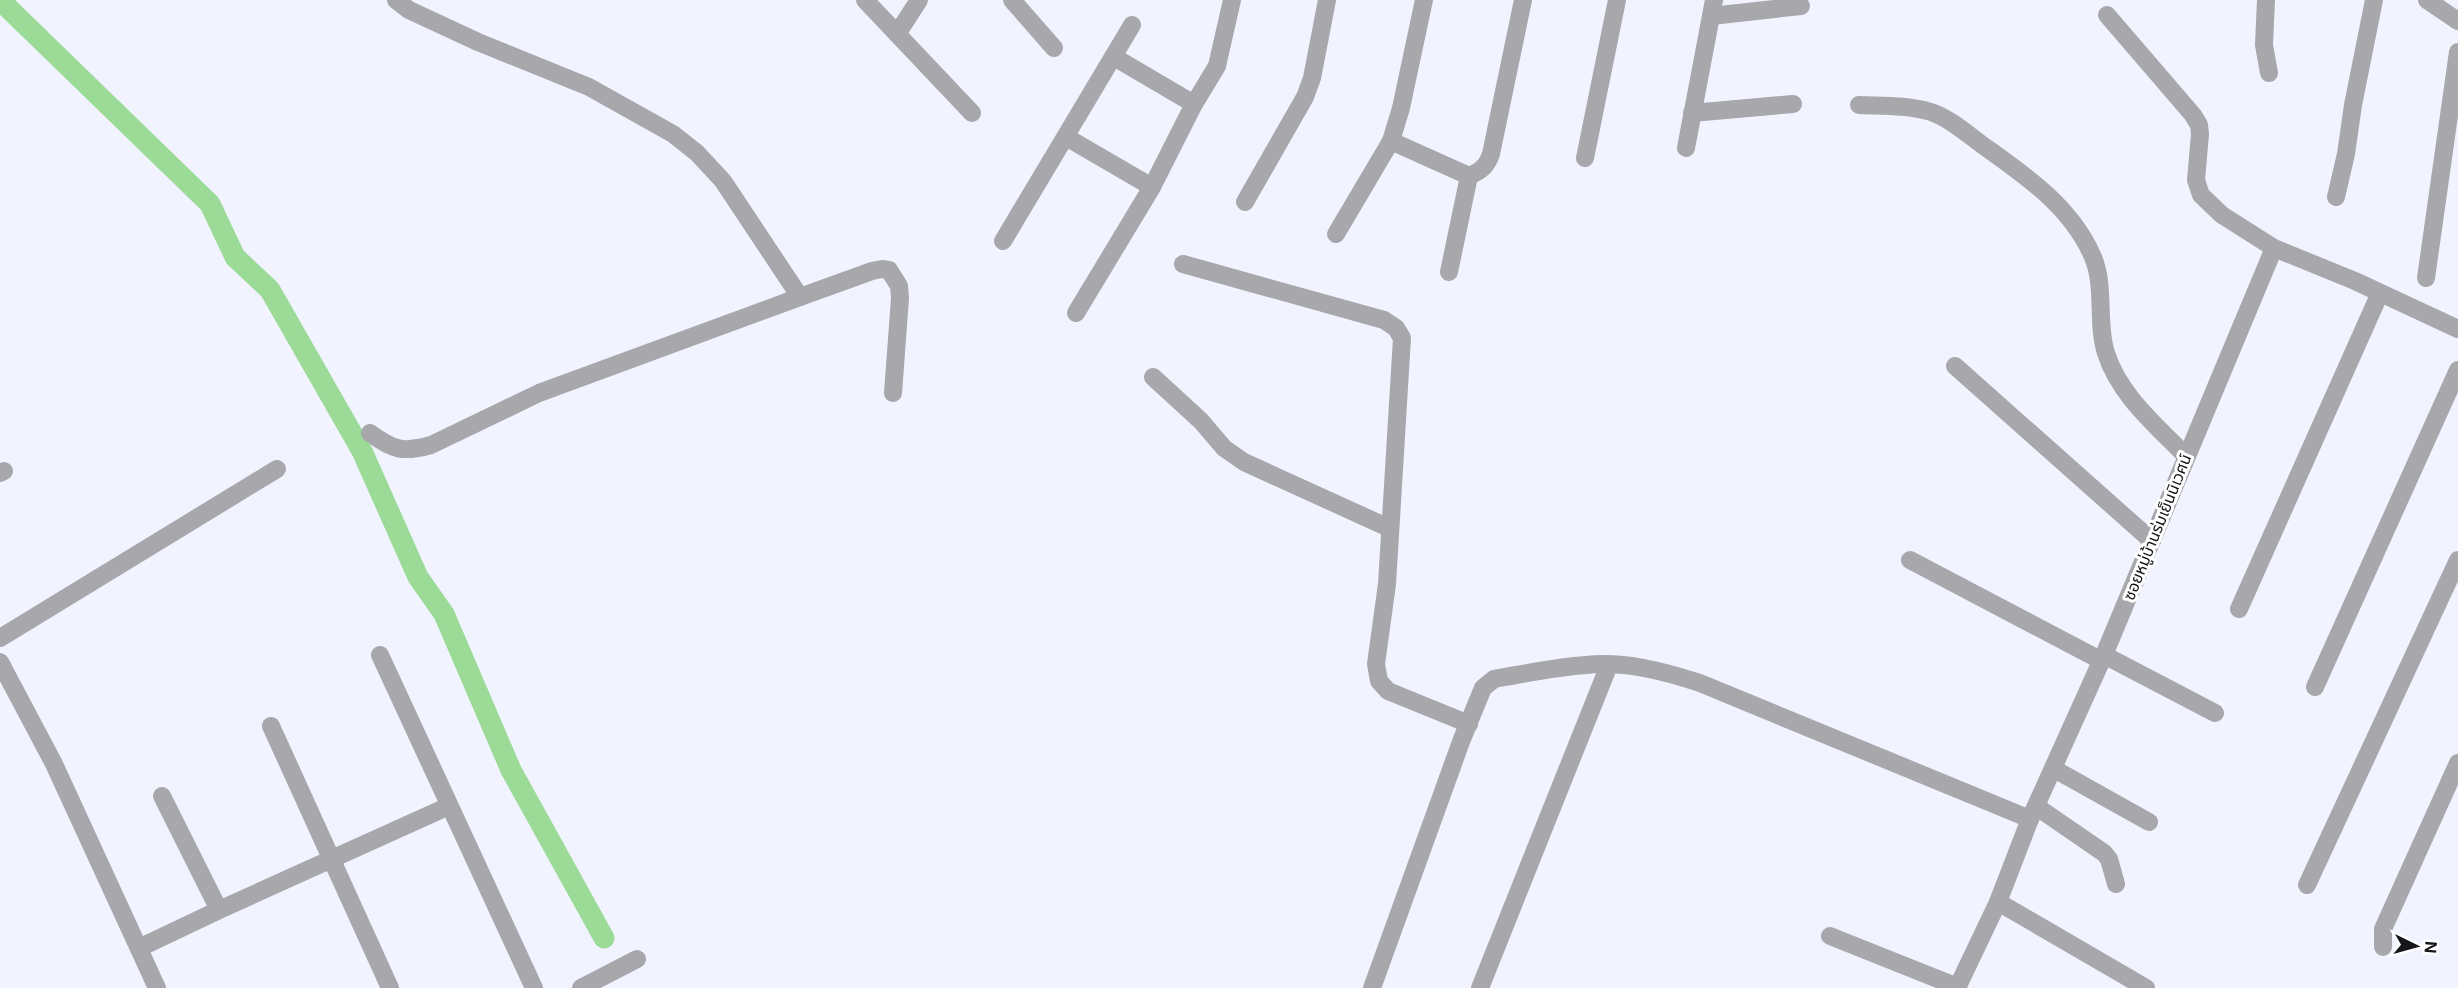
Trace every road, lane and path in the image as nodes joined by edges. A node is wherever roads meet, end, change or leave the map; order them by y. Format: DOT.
graph roads {
  1 [pos="396,0"];
  2 [pos="865,0"];
  3 [pos="919,0"];
  4 [pos="1012,0"];
  5 [pos="1232,0"];
  6 [pos="1327,0"];
  7 [pos="1424,0"];
  8 [pos="1522,0"];
  9 [pos="1617,0"];
  10 [pos="2266,0"];
  11 [pos="2374,0"];
  12 [pos="2427,0"];
  13 [pos="1802,6"];
  14 [pos="1713,8"];
  15 [pos="2106,15"];
  16 [pos="2458,21"];
  17 [pos="1132,25"];
  18 [pos="897,34"];
  19 [pos="1054,48"];
  20 [pos="2458,52"];
  21 [pos="1114,57"];
  22 [pos="2269,73"];
  23 [pos="1194,104"];
  24 [pos="1793,104"];
  25 [pos="1859,105"];
  26 [pos="1692,113"];
  27 [pos="972,114"];
  28 [pos="1066,137"];
  29 [pos="1391,141"];
  30 [pos="1686,148"];
  31 [pos="1584,158"];
  32 [pos="1469,176"];
  33 [pos="1152,187"];
  34 [pos="2336,196"];
  35 [pos="1245,202"];
  36 [pos="1336,234"];
  37 [pos="1003,241"];
  38 [pos="2274,248"];
  39 [pos="1183,264"];
  40 [pos="1449,272"];
  41 [pos="2426,278"];
  42 [pos="2380,293"];
  43 [pos="801,297"];
  44 [pos="1076,313"];
  45 [pos="2458,329"];
  46 [pos="1955,366"];
  47 [pos="2458,370"];
  48 [pos="1153,377"];
  49 [pos="893,393"];
  50 [pos="370,433"];
  51 [pos="2186,456"];
  52 [pos="277,469"];
  53 [pos="1389,528"];
  54 [pos="2152,541"];
  55 [pos="1911,560"];
  56 [pos="2458,560"];
  57 [pos="2239,609"];
  58 [pos="0,638"];
  59 [pos="380,655"];
  60 [pos="2103,658"];
  61 [pos="0,662"];
  62 [pos="1610,664"];
  63 [pos="2315,687"];
  64 [pos="2215,713"];
  65 [pos="1468,724"];
  66 [pos="271,726"];
  67 [pos="2458,763"];
  68 [pos="2054,769"];
  69 [pos="162,796"];
  70 [pos="449,806"];
  71 [pos="2034,813"];
  72 [pos="2149,822"];
  73 [pos="332,859"];
  74 [pos="2116,884"];
  75 [pos="2307,885"];
  76 [pos="1998,902"];
  77 [pos="219,910"];
  78 [pos="1830,936"];
  79 [pos="2383,947"];
  80 [pos="139,948"];
  81 [pos="636,959"];
  82 [pos="1957,987"];
  83 [pos="157,988"];
  84 [pos="390,988"];
  85 [pos="534,988"];
  86 [pos="582,988"];
  87 [pos="1372,988"];
  88 [pos="1480,988"];
  89 [pos="2146,988"];
  1 -- 43 [label="street"];
  2 -- 18 [label="street"];
  3 -- 18 [label="street"];
  4 -- 19 [label="street"];
  5 -- 23 [label="street"];
  6 -- 35 [label="street"];
  7 -- 29 [label="street"];
  8 -- 32 [label="street"];
  9 -- 31 [label="street"];
  10 -- 22 [label="street"];
  11 -- 34 [label="street"];
  12 -- 16 [label="street"];
  13 -- 14 [label="street"];
  14 -- 26 [label="street"];
  15 -- 38 [label="street"];
  17 -- 21 [label="street"];
  18 -- 27 [label="street"];
  20 -- 41 [label="street"];
  21 -- 23 [label="street"];
  21 -- 28 [label="street"];
  23 -- 33 [label="street"];
  24 -- 26 [label="street"];
  25 -- 51 [label="street"];
  26 -- 30 [label="street"];
  28 -- 33 [label="street"];
  28 -- 37 [label="street"];
  29 -- 32 [label="street"];
  29 -- 36 [label="street"];
  32 -- 40 [label="street"];
  33 -- 44 [label="street"];
  38 -- 42 [label="street"];
  38 -- 51 [label="street, ซอยหมู่บ้านร่มเย็นนิเวศน์"];
  39 -- 53 [label="street"];
  42 -- 45 [label="street"];
  42 -- 57 [label="street"];
  43 -- 49 [label="street"];
  43 -- 50 [label="street"];
  46 -- 54 [label="street"];
  47 -- 63 [label="street"];
  48 -- 53 [label="street"];
  51 -- 54 [label="street, ซอยหมู่บ้านร่มเย็นนิเวศน์"];
  52 -- 58 [label="street"];
  53 -- 65 [label="street"];
  54 -- 60 [label="street, ซอยหมู่บ้านร่มเย็นนิเวศน์"];
  55 -- 60 [label="street"];
  56 -- 75 [label="street"];
  59 -- 70 [label="street"];
  60 -- 64 [label="street"];
  60 -- 68 [label="street, ซอยหมู่บ้านร่มเย็นนิเวศน์"];
  61 -- 80 [label="street"];
  62 -- 65 [label="street"];
  62 -- 71 [label="street"];
  62 -- 88 [label="street"];
  65 -- 87 [label="street"];
  66 -- 73 [label="street"];
  67 -- 79 [label="street"];
  68 -- 71 [label="street, ซอยหมู่บ้านร่มเย็นนิเวศน์"];
  68 -- 72 [label="street"];
  69 -- 77 [label="street"];
  70 -- 73 [label="street"];
  70 -- 85 [label="street"];
  71 -- 74 [label="street"];
  71 -- 76 [label="street, ซอยหมู่บ้านร่มเย็นนิเวศน์"];
  73 -- 77 [label="street"];
  73 -- 84 [label="street"];
  76 -- 82 [label="street, ซอยหมู่บ้านร่มเย็นนิเวศน์"];
  76 -- 89 [label="street"];
  77 -- 80 [label="street"];
  78 -- 82 [label="street"];
  80 -- 83 [label="street"];
  81 -- 86 [label="street"];
}
